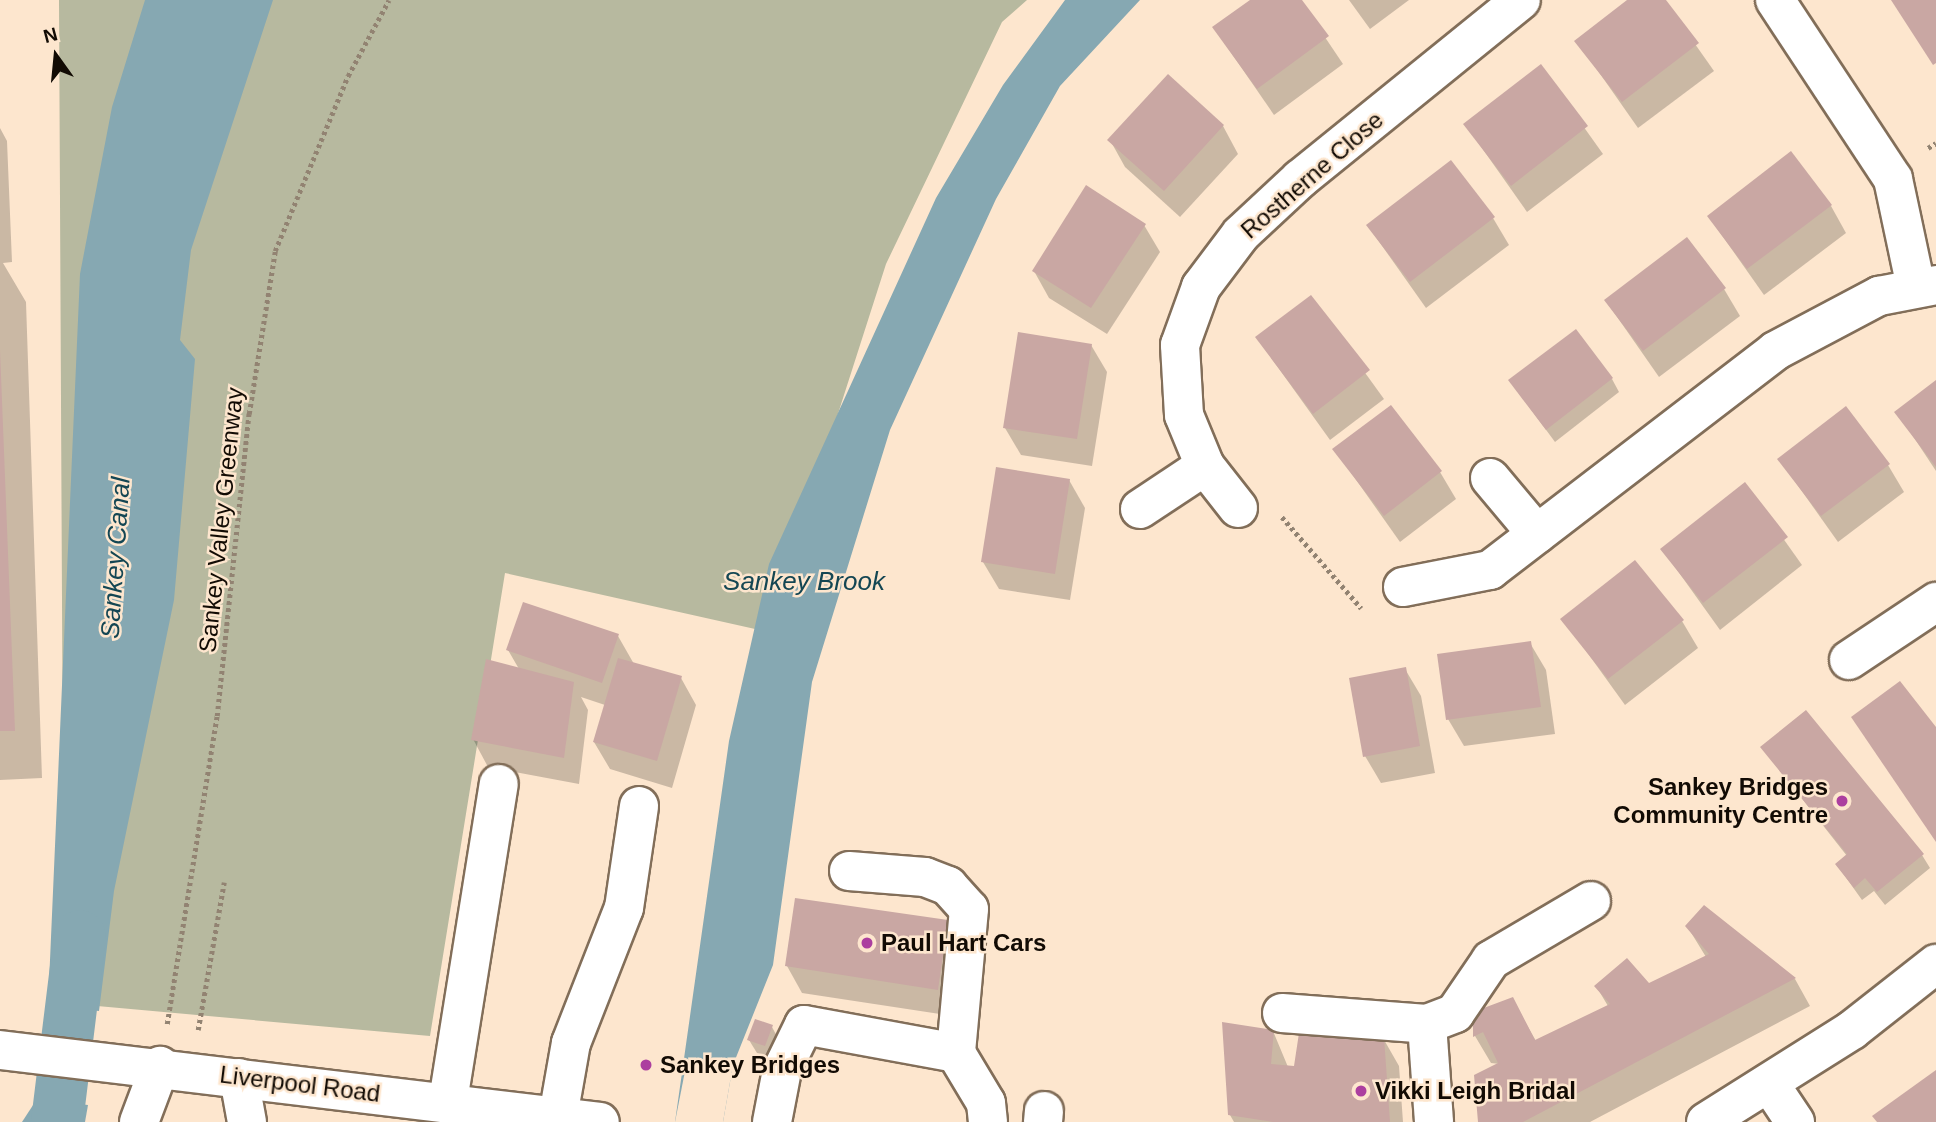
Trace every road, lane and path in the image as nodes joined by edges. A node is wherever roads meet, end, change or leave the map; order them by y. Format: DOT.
graph roads {
  1 [pos="389,0"];
  2 [pos="1521,0"];
  3 [pos="1775,0"];
  4 [pos="1926,286"];
  5 [pos="1205,466"];
  6 [pos="1490,478"];
  7 [pos="1238,508"];
  8 [pos="1140,509"];
  9 [pos="1537,534"];
  10 [pos="1403,587"];
  11 [pos="1936,602"];
  12 [pos="1849,660"];
  13 [pos="499,784"];
  14 [pos="639,806"];
  15 [pos="849,871"];
  16 [pos="224,883"];
  17 [pos="1591,901"];
  18 [pos="1936,964"];
  19 [pos="1282,1013"];
  20 [pos="1427,1024"];
  21 [pos="0,1050"];
  22 [pos="957,1053"];
  23 [pos="176,1069"];
  24 [pos="239,1078"];
  25 [pos="1769,1083"];
  26 [pos="448,1101"];
  27 [pos="557,1120"];
  28 [pos="139,1122"];
  29 [pos="247,1122"];
  30 [pos="600,1122"];
  31 [pos="772,1122"];
  32 [pos="988,1122"];
  33 [pos="1434,1122"];
  34 [pos="1706,1122"];
  35 [pos="1796,1122"];
  1 -- 23 [label="path, Sankey Valley Greenway"];
  2 -- 5 [label="street, Rostherne Close"];
  3 -- 4 [label="street"];
  4 -- 9 [label="street"];
  5 -- 7 [label="street, Rostherne Close"];
  5 -- 8 [label="street"];
  6 -- 9 [label="street"];
  7 -- 10 [label="path"];
  9 -- 10 [label="street"];
  11 -- 12 [label="street"];
  13 -- 26 [label="street"];
  14 -- 27 [label="street"];
  15 -- 22 [label="street"];
  16 -- 23 [label="path"];
  17 -- 20 [label="street"];
  18 -- 25 [label="street"];
  19 -- 20 [label="street"];
  20 -- 33 [label="street"];
  21 -- 23 [label="street, Liverpool Road"];
  22 -- 31 [label="street"];
  22 -- 32 [label="street"];
  23 -- 24 [label="street, Liverpool Road"];
  23 -- 28 [label="street"];
  24 -- 26 [label="street, Liverpool Road"];
  24 -- 29 [label="street"];
  25 -- 34 [label="street"];
  25 -- 35 [label="street"];
  26 -- 27 [label="street, Liverpool Road"];
  27 -- 30 [label="street, Liverpool Road"];
}
